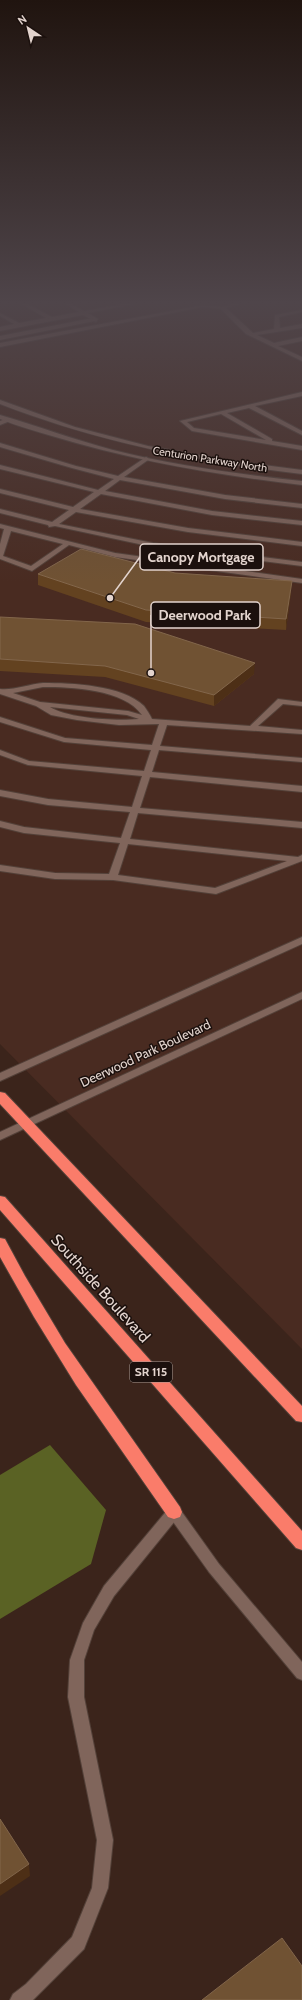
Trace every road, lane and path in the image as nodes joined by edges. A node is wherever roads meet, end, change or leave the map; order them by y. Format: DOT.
graph roads {
  1 [pos="295,395"];
  2 [pos="292,396"];
  3 [pos="302,401"];
  4 [pos="0,402"];
  5 [pos="250,406"];
  6 [pos="221,412"];
  7 [pos="0,417"];
  8 [pos="8,420"];
  9 [pos="0,423"];
  10 [pos="302,433"];
  11 [pos="276,444"];
  12 [pos="0,445"];
  13 [pos="302,448"];
  14 [pos="160,450"];
  15 [pos="146,459"];
  16 [pos="0,467"];
  17 [pos="302,472"];
  18 [pos="120,478"];
  19 [pos="302,483"];
  20 [pos="0,492"];
  21 [pos="102,492"];
  22 [pos="302,506"];
  23 [pos="76,510"];
  24 [pos="0,511"];
  25 [pos="302,523"];
  26 [pos="53,525"];
  27 [pos="0,526"];
  28 [pos="8,528"];
  29 [pos="39,537"];
  30 [pos="67,544"];
  31 [pos="302,544"];
  32 [pos="0,557"];
  33 [pos="139,558"];
  34 [pos="302,564"];
  35 [pos="150,569"];
  36 [pos="249,574"];
  37 [pos="227,578"];
  38 [pos="302,580"];
  39 [pos="2,692"];
  40 [pos="302,704"];
  41 [pos="0,719"];
  42 [pos="150,721"];
  43 [pos="164,722"];
  44 [pos="252,728"];
  45 [pos="301,732"];
  46 [pos="156,747"];
  47 [pos="0,752"];
  48 [pos="302,760"];
  49 [pos="147,775"];
  50 [pos="302,789"];
  51 [pos="0,794"];
  52 [pos="136,809"];
  53 [pos="0,824"];
  54 [pos="302,825"];
  55 [pos="125,841"];
  56 [pos="300,858"];
  57 [pos="0,868"];
  58 [pos="113,877"];
  59 [pos="302,940"];
  60 [pos="302,996"];
  61 [pos="0,1077"];
  62 [pos="0,1096"];
  63 [pos="26,1124"];
  64 [pos="0,1136"];
  65 [pos="0,1201"];
  66 [pos="0,1243"];
  67 [pos="302,1416"];
  68 [pos="174,1512"];
  69 [pos="302,1543"];
  70 [pos="302,1673"];
  71 [pos="19,2000"];
  1 -- 2 [label="street"];
  2 -- 3 [label="street"];
  2 -- 5 [label="street"];
  4 -- 14 [label="street, Centurion Parkway North"];
  5 -- 6 [label="street"];
  5 -- 10 [label="street"];
  6 -- 11 [label="street"];
  6 -- 11 [label="street"];
  7 -- 8 [label="street, Centurion Parkway North"];
  8 -- 9 [label="street"];
  8 -- 15 [label="street, Centurion Parkway North"];
  11 -- 13 [label="street"];
  12 -- 18 [label="street"];
  14 -- 15 [label="street"];
  14 -- 17 [label="street, Centurion Parkway North"];
  15 -- 18 [label="street"];
  15 -- 19 [label="street, Centurion Parkway North"];
  16 -- 21 [label="street"];
  18 -- 21 [label="street"];
  18 -- 22 [label="street"];
  20 -- 23 [label="street"];
  21 -- 23 [label="street"];
  21 -- 25 [label="street"];
  23 -- 26 [label="street"];
  23 -- 31 [label="street"];
  24 -- 26 [label="street"];
  26 -- 29 [label="street"];
  26 -- 34 [label="street"];
  27 -- 28 [label="street"];
  28 -- 29 [label="street"];
  28 -- 32 [label="street"];
  29 -- 30 [label="street"];
  30 -- 32 [label="street"];
  30 -- 33 [label="street"];
  33 -- 35 [label="street"];
  33 -- 36 [label="street"];
  36 -- 37 [label="street"];
  36 -- 38 [label="street"];
  39 -- 42 [label="street"];
  39 -- 42 [label="street"];
  40 -- 44 [label="street"];
  41 -- 46 [label="street"];
  42 -- 43 [label="street"];
  43 -- 44 [label="street"];
  43 -- 46 [label="street"];
  44 -- 45 [label="street"];
  46 -- 48 [label="street"];
  46 -- 49 [label="street"];
  47 -- 49 [label="street"];
  49 -- 50 [label="street"];
  49 -- 52 [label="street"];
  51 -- 52 [label="street"];
  52 -- 54 [label="street"];
  52 -- 55 [label="street"];
  53 -- 55 [label="street"];
  55 -- 56 [label="street"];
  55 -- 58 [label="street"];
  56 -- 58 [label="street"];
  57 -- 58 [label="street"];
  59 -- 61 [label="street"];
  60 -- 63 [label="street, Deerwood Park Boulevard"];
  62 -- 63 [label="highway"];
  63 -- 64 [label="street, Deerwood Park Boulevard"];
  63 -- 67 [label="highway"];
  65 -- 69 [label="highway, Southside Boulevard / SR 115"];
  66 -- 68 [label="highway"];
  68 -- 70 [label="street"];
  68 -- 71 [label="street"];
}
